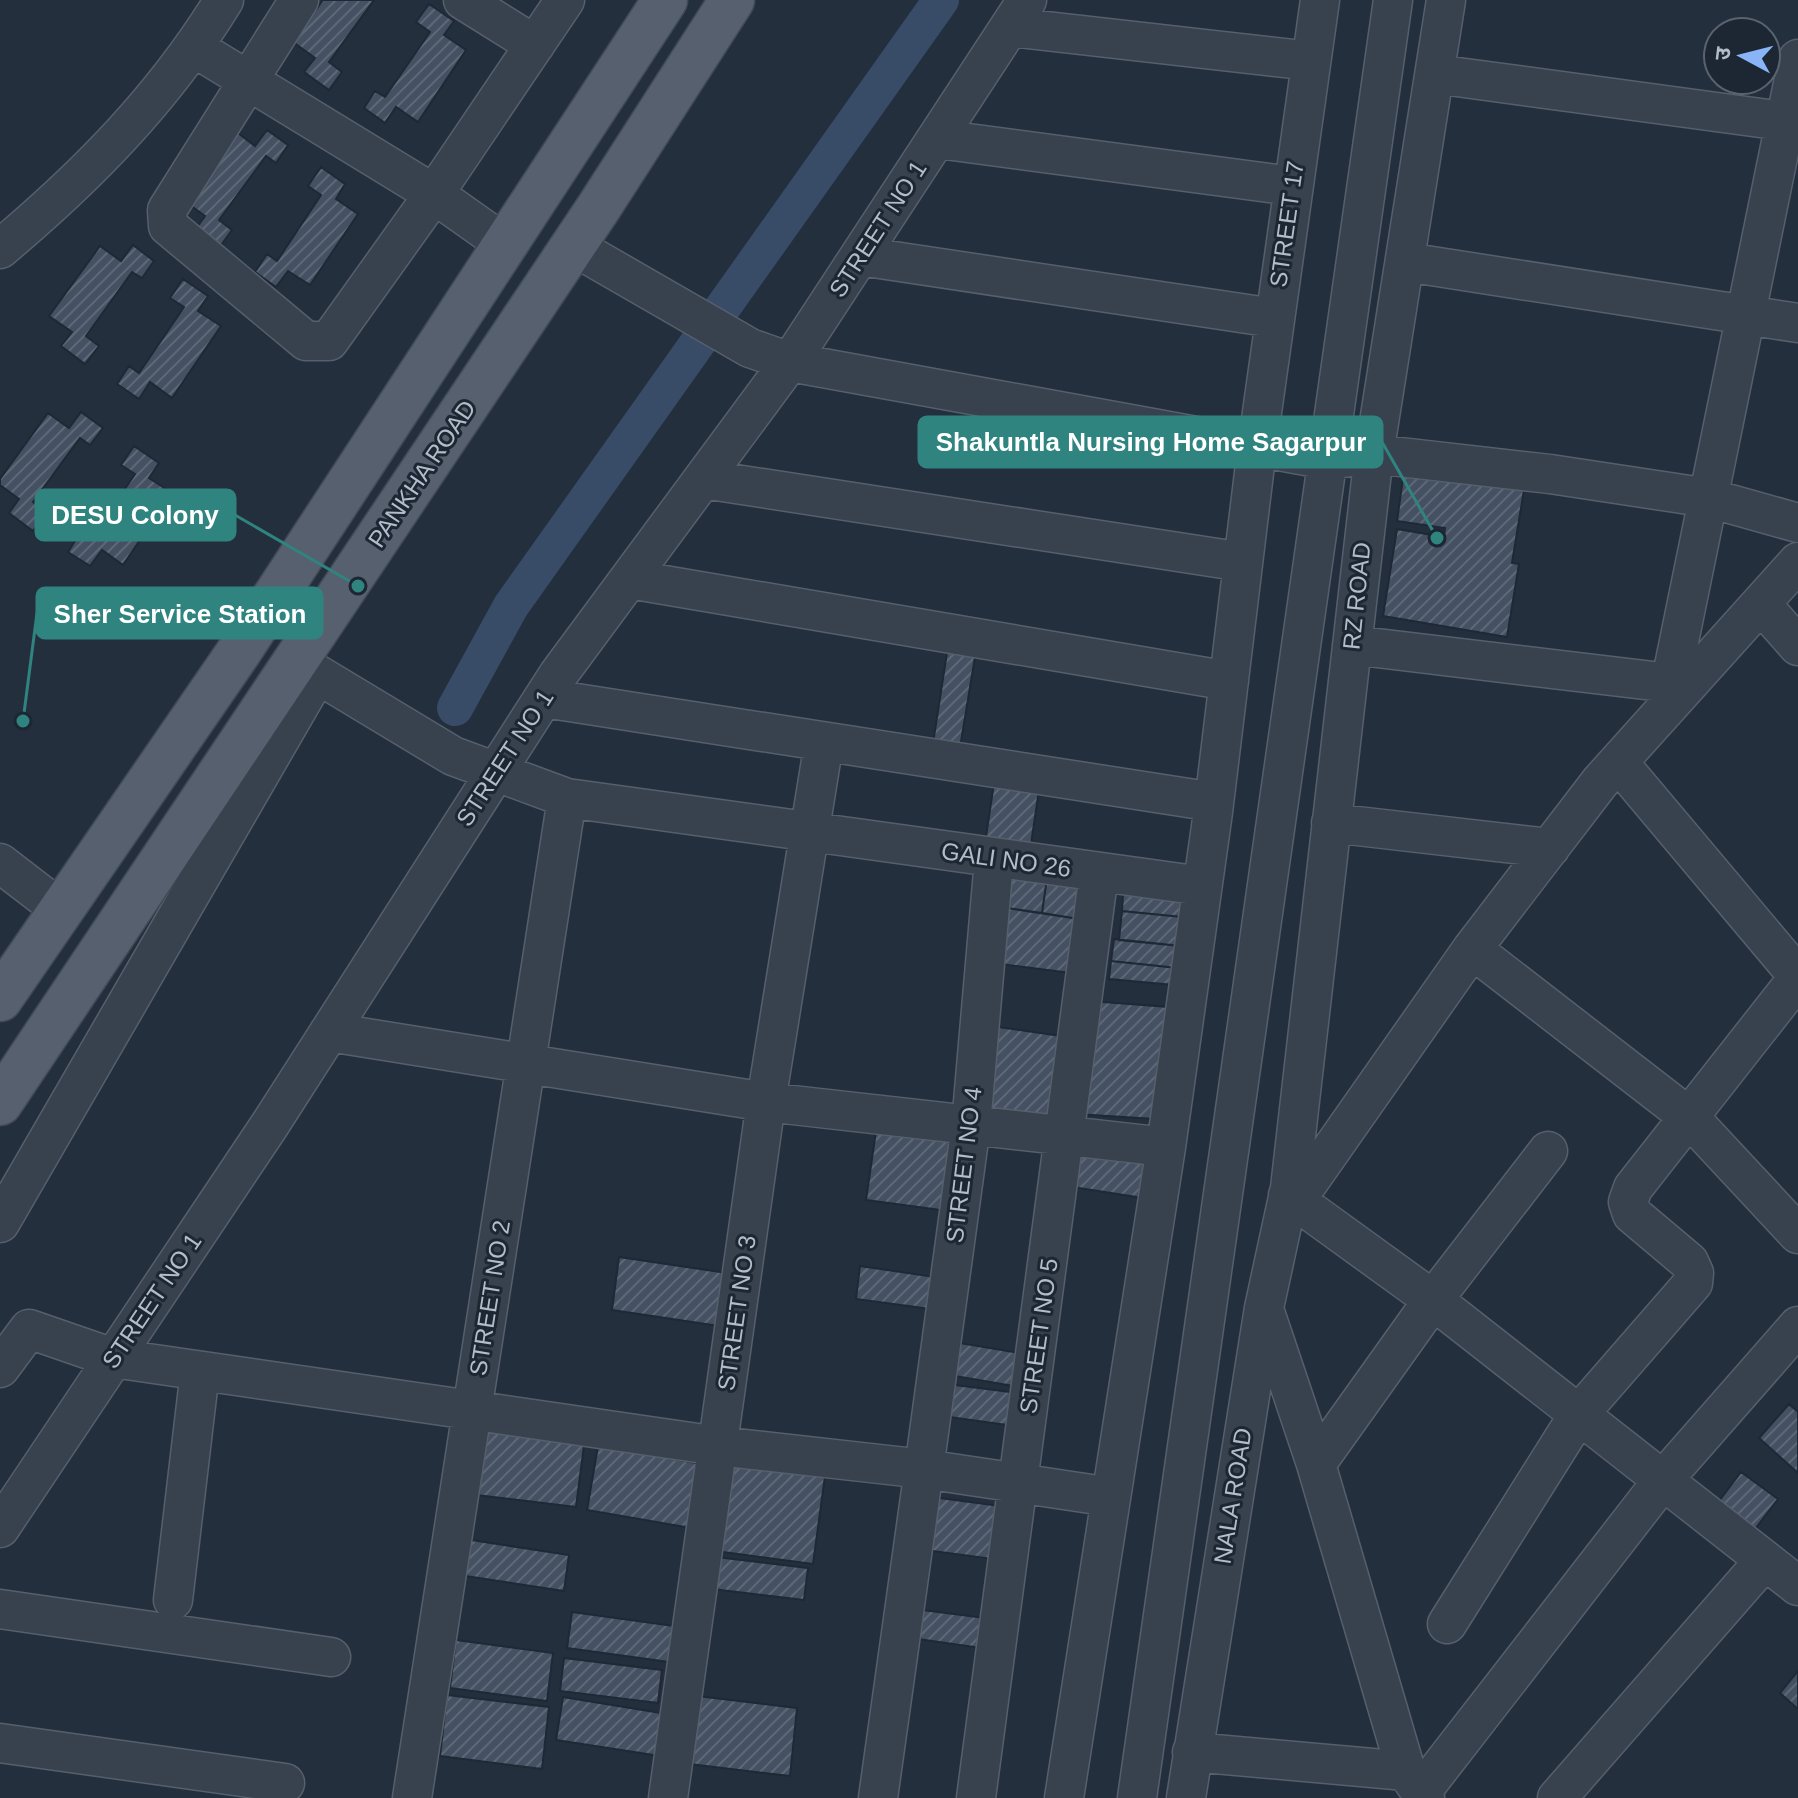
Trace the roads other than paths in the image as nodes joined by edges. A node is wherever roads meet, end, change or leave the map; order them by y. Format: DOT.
graph roads {
  1 [pos="224,0"];
  2 [pos="299,0"];
  3 [pos="463,0"];
  4 [pos="565,0"];
  5 [pos="665,0"];
  6 [pos="732,0"];
  7 [pos="1320,0"];
  8 [pos="1393,0"];
  9 [pos="1446,0"];
  10 [pos="1019,13"];
  11 [pos="535,45"];
  12 [pos="195,48"];
  13 [pos="1798,59"];
  14 [pos="1311,61"];
  15 [pos="1435,74"];
  16 [pos="248,80"];
  17 [pos="1792,122"];
  18 [pos="938,139"];
  19 [pos="1292,186"];
  20 [pos="434,194"];
  21 [pos="506,245"];
  22 [pos="573,246"];
  23 [pos="0,249"];
  24 [pos="860,256"];
  25 [pos="1406,262"];
  26 [pos="1747,315"];
  27 [pos="1274,318"];
  28 [pos="1798,323"];
  29 [pos="790,362"];
  30 [pos="1257,448"];
  31 [pos="1374,454"];
  32 [pos="1328,460"];
  33 [pos="703,479"];
  34 [pos="1709,498"];
  35 [pos="1798,523"];
  36 [pos="1243,562"];
  37 [pos="1798,562"];
  38 [pos="629,579"];
  39 [pos="1761,604"];
  40 [pos="1352,645"];
  41 [pos="1798,646"];
  42 [pos="303,676"];
  43 [pos="1229,681"];
  44 [pos="1667,697"];
  45 [pos="544,698"];
  46 [pos="824,742"];
  47 [pos="1618,762"];
  48 [pos="495,774"];
  49 [pos="567,798"];
  50 [pos="1214,802"];
  51 [pos="1331,823"];
  52 [pos="811,829"];
  53 [pos="1550,848"];
  54 [pos="994,860"];
  55 [pos="0,863"];
  56 [pos="1099,873"];
  57 [pos="1202,886"];
  58 [pos="61,910"];
  59 [pos="1472,949"];
  60 [pos="1798,977"];
  61 [pos="0,999"];
  62 [pos="329,1032"];
  63 [pos="526,1064"];
  64 [pos="766,1102"];
  65 [pos="0,1103"];
  66 [pos="1689,1117"];
  67 [pos="971,1125"];
  68 [pos="1066,1136"];
  69 [pos="1166,1147"];
  70 [pos="1548,1151"];
  71 [pos="1292,1197"];
  72 [pos="0,1223"];
  73 [pos="1798,1234"];
  74 [pos="1433,1300"];
  75 [pos="1264,1308"];
  76 [pos="1798,1326"];
  77 [pos="113,1358"];
  78 [pos="0,1368"];
  79 [pos="200,1371"];
  80 [pos="473,1410"];
  81 [pos="1579,1414"];
  82 [pos="718,1446"];
  83 [pos="1316,1464"];
  84 [pos="924,1469"];
  85 [pos="1663,1480"];
  86 [pos="1020,1484"];
  87 [pos="1111,1497"];
  88 [pos="0,1528"];
  89 [pos="1765,1560"];
  90 [pos="1798,1586"];
  91 [pos="173,1600"];
  92 [pos="0,1609"];
  93 [pos="1447,1624"];
  94 [pos="331,1657"];
  95 [pos="0,1743"];
  96 [pos="1192,1752"];
  97 [pos="285,1783"];
  98 [pos="1417,1787"];
  99 [pos="412,1798"];
  100 [pos="668,1798"];
  101 [pos="878,1798"];
  102 [pos="976,1798"];
  103 [pos="1064,1798"];
  104 [pos="1137,1798"];
  105 [pos="1186,1798"];
  106 [pos="1557,1798"];
  1 -- 12 [label="street"];
  2 -- 16 [label="street"];
  3 -- 11 [label="street"];
  4 -- 11 [label="street"];
  5 -- 21 [label="main road"];
  6 -- 22 [label="main road, PANKHA ROAD"];
  7 -- 14 [label="street, STREET 17"];
  8 -- 32 [label="street"];
  9 -- 15 [label="street, RZ ROAD"];
  10 -- 14 [label="street"];
  10 -- 18 [label="street, STREET NO 1"];
  11 -- 20 [label="street"];
  12 -- 16 [label="street"];
  12 -- 23 [label="street"];
  13 -- 17 [label="street"];
  14 -- 19 [label="street, STREET 17"];
  15 -- 17 [label="street"];
  15 -- 25 [label="street, RZ ROAD"];
  16 -- 20 [label="street"];
  16 -- 20 [label="street"];
  17 -- 26 [label="street"];
  18 -- 19 [label="street"];
  18 -- 24 [label="street, STREET NO 1"];
  19 -- 27 [label="street, STREET 17"];
  20 -- 21 [label="street"];
  21 -- 58 [label="main road"];
  22 -- 29 [label="street"];
  22 -- 42 [label="main road, PANKHA ROAD"];
  24 -- 27 [label="street"];
  24 -- 29 [label="street, STREET NO 1"];
  25 -- 26 [label="street"];
  25 -- 31 [label="street, RZ ROAD"];
  26 -- 28 [label="street"];
  26 -- 34 [label="street"];
  27 -- 30 [label="street, STREET 17"];
  29 -- 30 [label="street"];
  29 -- 33 [label="street, STREET NO 1"];
  30 -- 32 [label="street"];
  30 -- 36 [label="street, STREET 17"];
  31 -- 32 [label="street"];
  31 -- 34 [label="street"];
  31 -- 40 [label="street, RZ ROAD"];
  32 -- 104 [label="street"];
  33 -- 36 [label="street"];
  33 -- 38 [label="street, STREET NO 1"];
  34 -- 35 [label="street"];
  34 -- 44 [label="street"];
  36 -- 43 [label="street, STREET 17"];
  37 -- 39 [label="street"];
  38 -- 43 [label="street"];
  38 -- 45 [label="street, STREET NO 1"];
  39 -- 41 [label="street"];
  39 -- 44 [label="street"];
  40 -- 44 [label="street"];
  40 -- 51 [label="street, RZ ROAD"];
  42 -- 48 [label="street"];
  42 -- 65 [label="main road, PANKHA ROAD"];
  42 -- 72 [label="street"];
  43 -- 50 [label="street, STREET 17"];
  44 -- 47 [label="street"];
  45 -- 46 [label="street"];
  45 -- 48 [label="street, STREET NO 1"];
  46 -- 50 [label="street"];
  46 -- 52 [label="street, STREET NO 3"];
  47 -- 53 [label="street"];
  47 -- 60 [label="street"];
  48 -- 49 [label="street"];
  48 -- 62 [label="street, STREET NO 1"];
  49 -- 52 [label="street"];
  49 -- 63 [label="street, STREET NO 2"];
  50 -- 57 [label="street, STREET 17"];
  51 -- 53 [label="street"];
  51 -- 71 [label="street, RZ ROAD"];
  52 -- 54 [label="street, GALI NO 26"];
  52 -- 64 [label="street, STREET NO 3"];
  53 -- 59 [label="street"];
  54 -- 56 [label="street, GALI NO 26"];
  54 -- 67 [label="street, STREET NO 4"];
  55 -- 58 [label="street"];
  56 -- 57 [label="street, GALI NO 26"];
  56 -- 68 [label="street, STREET NO 5"];
  57 -- 69 [label="street, STREET 17"];
  58 -- 61 [label="main road"];
  59 -- 66 [label="street"];
  59 -- 71 [label="street"];
  60 -- 66 [label="street"];
  62 -- 63 [label="street"];
  62 -- 77 [label="street, STREET NO 1"];
  63 -- 64 [label="street"];
  63 -- 80 [label="street, STREET NO 2"];
  64 -- 67 [label="street"];
  64 -- 82 [label="street, STREET NO 3"];
  66 -- 73 [label="street"];
  66 -- 81 [label="street"];
  67 -- 68 [label="street"];
  67 -- 84 [label="street, STREET NO 4"];
  68 -- 69 [label="street"];
  68 -- 86 [label="street, STREET NO 5"];
  69 -- 87 [label="street, STREET 17"];
  70 -- 74 [label="street"];
  71 -- 74 [label="street"];
  71 -- 75 [label="street, NALA ROAD"];
  74 -- 81 [label="street"];
  74 -- 83 [label="street"];
  75 -- 83 [label="street"];
  75 -- 96 [label="street, NALA ROAD"];
  76 -- 85 [label="street"];
  77 -- 78 [label="street"];
  77 -- 79 [label="street"];
  77 -- 88 [label="street, STREET NO 1"];
  79 -- 80 [label="street"];
  79 -- 91 [label="street"];
  80 -- 82 [label="street"];
  80 -- 99 [label="street, STREET NO 2"];
  81 -- 85 [label="street"];
  81 -- 93 [label="street"];
  82 -- 84 [label="street"];
  82 -- 100 [label="street, STREET NO 3"];
  83 -- 98 [label="street"];
  84 -- 86 [label="street"];
  84 -- 101 [label="street, STREET NO 4"];
  85 -- 89 [label="street"];
  85 -- 98 [label="street"];
  86 -- 87 [label="street"];
  86 -- 102 [label="street, STREET NO 5"];
  87 -- 103 [label="street, STREET 17"];
  89 -- 90 [label="street"];
  89 -- 106 [label="street"];
  92 -- 94 [label="street"];
  95 -- 97 [label="street"];
  96 -- 98 [label="street"];
  96 -- 105 [label="street, NALA ROAD"];
}
